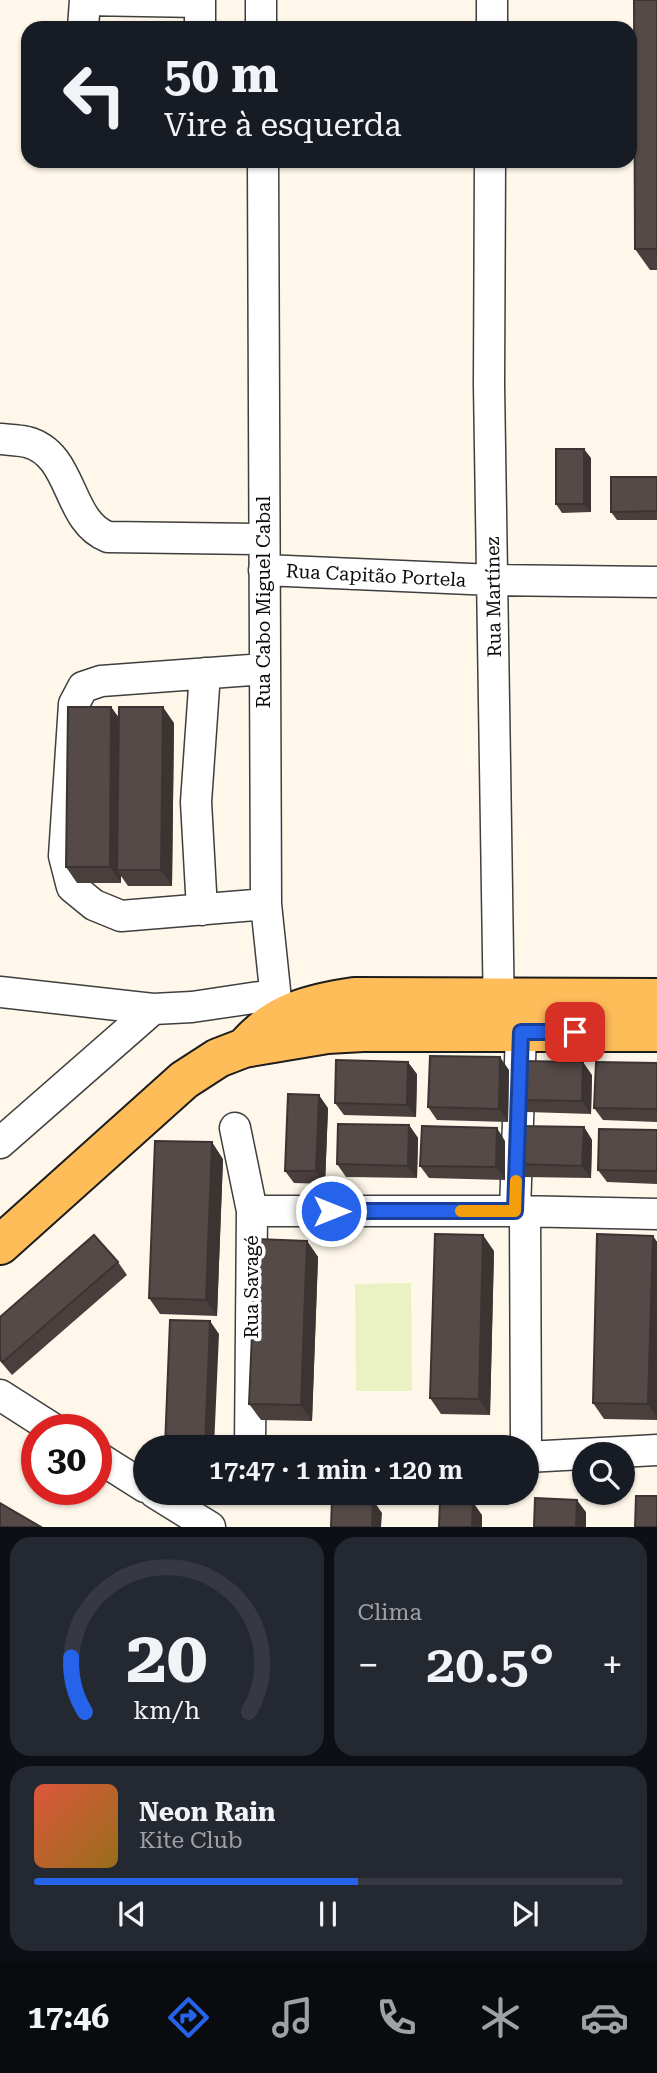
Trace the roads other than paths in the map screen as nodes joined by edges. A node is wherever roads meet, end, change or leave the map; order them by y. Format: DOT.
graph roads {
  1 [pos="85,0"];
  2 [pos="261,0"];
  3 [pos="492,0"];
  4 [pos="200,10"];
  5 [pos="84,21"];
  6 [pos="261,21"];
  7 [pos="492,21"];
  8 [pos="263,168"];
  9 [pos="490,168"];
  10 [pos="0,439"];
  11 [pos="263,539"];
  12 [pos="264,570"];
  13 [pos="493,580"];
  14 [pos="657,582"];
  15 [pos="264,669"];
  16 [pos="205,673"];
  17 [pos="266,904"];
  18 [pos="202,910"];
  19 [pos="0,992"];
  20 [pos="657,998"];
  21 [pos="153,1009"];
  22 [pos="506,1020"];
  23 [pos="259,1032"];
  24 [pos="657,1032"];
  25 [pos="235,1128"];
  26 [pos="0,1143"];
  27 [pos="520,1211"];
  28 [pos="252,1212"];
  29 [pos="657,1214"];
  30 [pos="0,1245"];
  31 [pos="0,1395"];
  32 [pos="30,1414"];
  33 [pos="250,1435"];
  34 [pos="526,1435"];
  35 [pos="657,1450"];
  36 [pos="539,1456"];
  37 [pos="112,1466"];
  38 [pos="133,1479"];
  39 [pos="174,1505"];
  40 [pos="210,1527"];
  1 -- 4 [label="street"];
  1 -- 5 [label="street"];
  2 -- 6 [label="street"];
  3 -- 7 [label="street"];
  8 -- 11 [label="street, Rua Cabo Miguel Cabal"];
  9 -- 13 [label="street, Rua Martínez"];
  10 -- 11 [label="street"];
  11 -- 12 [label="street, Rua Cabo Miguel Cabal"];
  12 -- 13 [label="street, Rua Capitão Portela"];
  12 -- 15 [label="street, Rua Cabo Miguel Cabal"];
  13 -- 14 [label="street, Rua Capitão Portela"];
  13 -- 22 [label="street, Rua Martínez"];
  15 -- 16 [label="street"];
  15 -- 17 [label="street, Rua Cabo Miguel Cabal"];
  16 -- 18 [label="street"];
  16 -- 18 [label="street"];
  17 -- 18 [label="street"];
  17 -- 23 [label="street, Rua Cabo Miguel Cabal"];
  19 -- 21 [label="street"];
  20 -- 22 [label="main road"];
  21 -- 23 [label="street"];
  21 -- 26 [label="street"];
  22 -- 23 [label="main road"];
  22 -- 24 [label="main road"];
  22 -- 27 [label="street, Rua Martínez"];
  23 -- 30 [label="main road"];
  25 -- 28 [label="street, Rua Savagé"];
  27 -- 28 [label="street"];
  27 -- 29 [label="street"];
  27 -- 34 [label="street, Rua Martínez"];
  28 -- 33 [label="street, Rua Savagé"];
  31 -- 32 [label="street"];
  35 -- 36 [label="street"];
  37 -- 38 [label="street"];
  39 -- 40 [label="street"];
}
